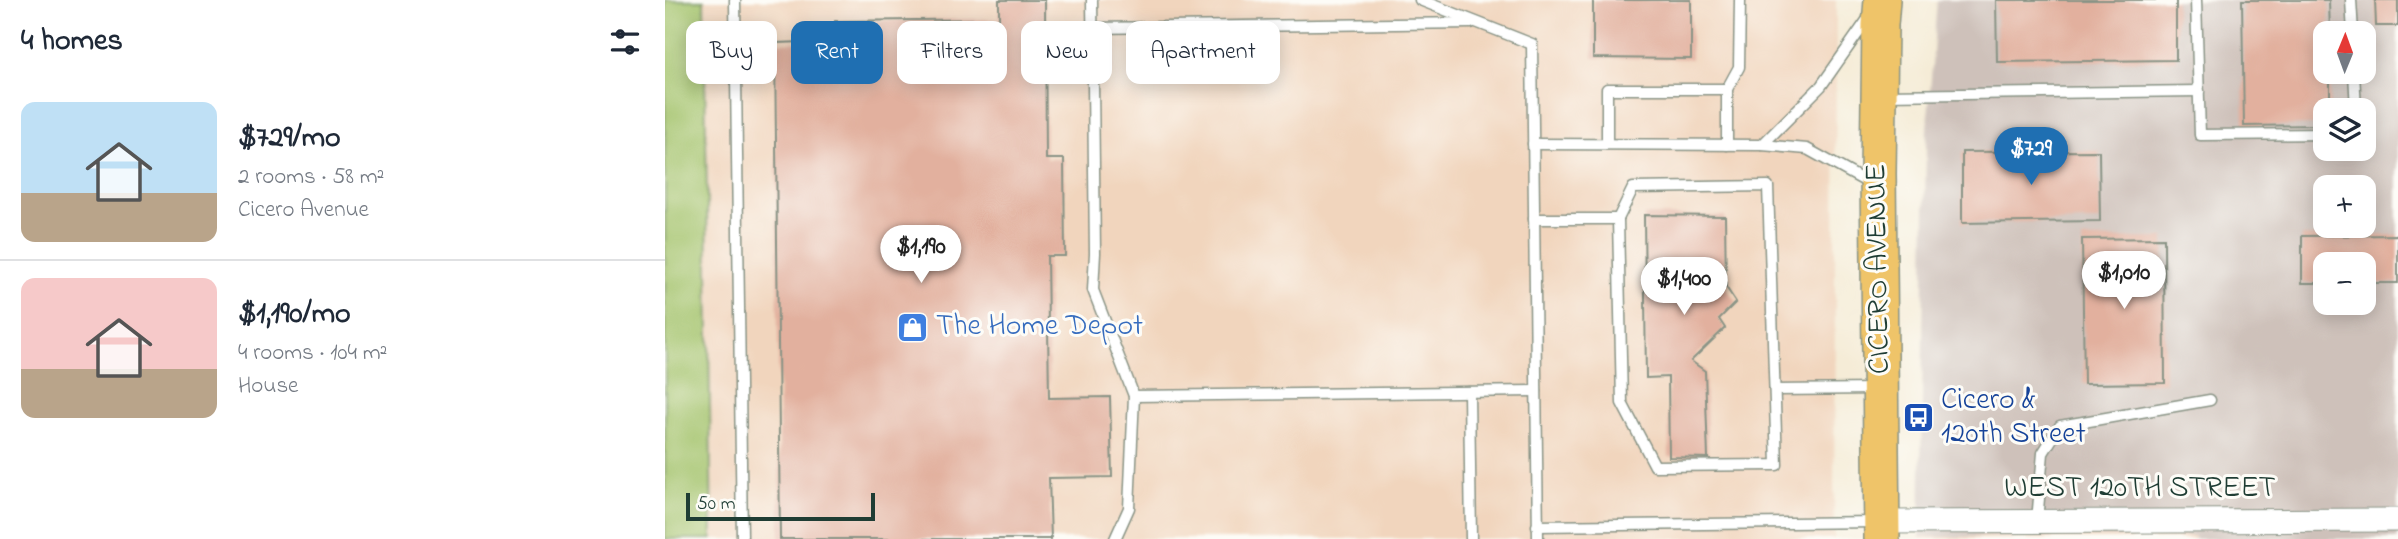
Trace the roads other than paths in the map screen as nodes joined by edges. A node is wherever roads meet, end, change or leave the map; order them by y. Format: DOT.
graph roads {
  1 [pos="735,0"];
  2 [pos="1092,0"];
  3 [pos="1420,0"];
  4 [pos="1740,0"];
  5 [pos="1882,0"];
  6 [pos="2196,0"];
  7 [pos="2351,0"];
  8 [pos="1093,21"];
  9 [pos="2352,21"];
  10 [pos="1476,23"];
  11 [pos="1112,28"];
  12 [pos="1094,84"];
  13 [pos="1727,89"];
  14 [pos="2199,91"];
  15 [pos="1879,95"];
  16 [pos="2313,134"];
  17 [pos="1533,144"];
  18 [pos="1607,144"];
  19 [pos="1727,145"];
  20 [pos="1762,145"];
  21 [pos="1878,188"];
  22 [pos="1534,219"];
  23 [pos="1618,219"];
  24 [pos="1881,389"];
  25 [pos="1775,390"];
  26 [pos="1536,391"];
  27 [pos="1469,392"];
  28 [pos="1134,396"];
  29 [pos="2210,400"];
  30 [pos="2398,520"];
  31 [pos="2037,521"];
  32 [pos="1537,526"];
  33 [pos="1882,530"];
  34 [pos="741,539"];
  35 [pos="1115,539"];
  36 [pos="1471,539"];
  37 [pos="1538,539"];
  1 -- 34 [label="lane"];
  2 -- 8 [label="lane"];
  3 -- 10 [label="lane"];
  4 -- 13 [label="lane"];
  5 -- 15 [label="main road, CICERO AVENUE"];
  5 -- 20 [label="lane"];
  6 -- 14 [label="lane"];
  7 -- 9 [label="lane"];
  10 -- 11 [label="lane"];
  10 -- 17 [label="lane"];
  12 -- 28 [label="lane"];
  13 -- 18 [label="lane"];
  13 -- 19 [label="lane"];
  14 -- 15 [label="lane"];
  14 -- 16 [label="lane"];
  15 -- 21 [label="main road, CICERO AVENUE"];
  17 -- 18 [label="lane"];
  17 -- 22 [label="lane"];
  18 -- 19 [label="lane"];
  19 -- 20 [label="lane"];
  20 -- 21 [label="lane"];
  21 -- 24 [label="main road, CICERO AVENUE"];
  22 -- 23 [label="lane"];
  22 -- 26 [label="lane"];
  23 -- 25 [label="lane"];
  23 -- 25 [label="lane"];
  24 -- 25 [label="lane"];
  24 -- 33 [label="main road, CICERO AVENUE"];
  26 -- 27 [label="lane"];
  26 -- 32 [label="lane"];
  27 -- 28 [label="lane"];
  27 -- 36 [label="lane"];
  28 -- 35 [label="lane"];
  29 -- 31 [label="lane"];
  30 -- 31 [label="street, WEST 120TH STREET"];
  31 -- 33 [label="street, WEST 120TH STREET"];
  32 -- 33 [label="lane"];
  32 -- 37 [label="lane"];
}
